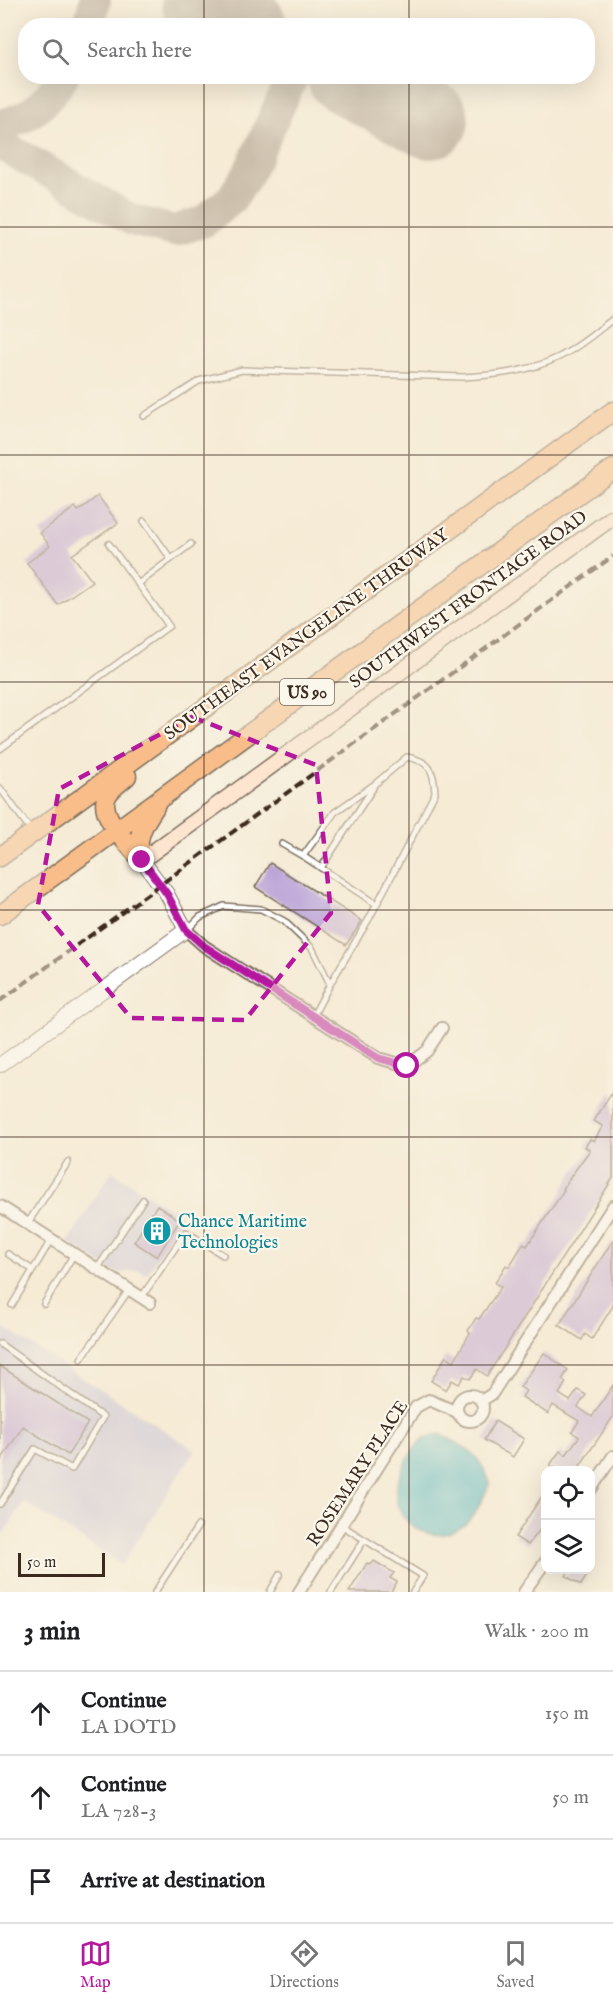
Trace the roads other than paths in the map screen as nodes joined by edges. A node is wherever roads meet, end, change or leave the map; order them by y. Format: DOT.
graph roads {
  1 [pos="613,319"];
  2 [pos="613,411"];
  3 [pos="144,416"];
  4 [pos="613,469"];
  5 [pos="613,517"];
  6 [pos="144,521"];
  7 [pos="109,544"];
  8 [pos="191,544"];
  9 [pos="171,559"];
  10 [pos="138,584"];
  11 [pos="0,749"];
  12 [pos="141,754"];
  13 [pos="375,784"];
  14 [pos="0,788"];
  15 [pos="159,800"];
  16 [pos="117,830"];
  17 [pos="33,833"];
  18 [pos="282,844"];
  19 [pos="303,856"];
  20 [pos="0,857"];
  21 [pos="142,860"];
  22 [pos="321,868"];
  23 [pos="376,903"];
  24 [pos="0,915"];
  25 [pos="186,930"];
  26 [pos="330,984"];
  27 [pos="313,1016"];
  28 [pos="442,1028"];
  29 [pos="0,1065"];
  30 [pos="68,1162"];
  31 [pos="143,1200"];
  32 [pos="0,1206"];
  33 [pos="613,1206"];
  34 [pos="27,1224"];
  35 [pos="51,1240"];
  36 [pos="8,1254"];
  37 [pos="74,1254"];
  38 [pos="223,1255"];
  39 [pos="97,1269"];
  40 [pos="33,1270"];
  41 [pos="129,1290"];
  42 [pos="145,1300"];
  43 [pos="44,1304"];
  44 [pos="12,1305"];
  45 [pos="0,1344"];
  46 [pos="81,1359"];
  47 [pos="481,1401"];
  48 [pos="457,1412"];
  49 [pos="613,1456"];
  50 [pos="595,1485"];
  51 [pos="0,1504"];
  52 [pos="341,1525"];
  53 [pos="198,1526"];
  54 [pos="364,1540"];
  55 [pos="541,1568"];
  56 [pos="280,1574"];
  57 [pos="155,1592"];
  58 [pos="270,1592"];
  59 [pos="299,1592"];
  60 [pos="331,1592"];
  61 [pos="413,1592"];
  62 [pos="524,1592"];
  1 -- 3 [label="lane"];
  2 -- 12 [label="highway, SOUTHEAST EVANGELINE THRUWAY / US 90"];
  4 -- 15 [label="highway, US 90"];
  5 -- 21 [label="main road, SOUTHWEST FRONTAGE ROAD"];
  6 -- 9 [label="lane"];
  7 -- 10 [label="lane"];
  8 -- 9 [label="lane"];
  9 -- 10 [label="lane"];
  10 -- 11 [label="lane"];
  12 -- 16 [label="highway"];
  12 -- 17 [label="highway, SOUTHEAST EVANGELINE THRUWAY / US 90"];
  13 -- 19 [label="lane"];
  13 -- 22 [label="lane"];
  13 -- 23 [label="lane"];
  14 -- 17 [label="lane"];
  15 -- 16 [label="highway, US 90"];
  15 -- 21 [label="highway"];
  16 -- 21 [label="highway"];
  16 -- 24 [label="highway, US 90"];
  17 -- 20 [label="highway, SOUTHEAST EVANGELINE THRUWAY / US 90"];
  18 -- 19 [label="lane"];
  19 -- 22 [label="lane"];
  21 -- 25 [label="street"];
  22 -- 23 [label="lane"];
  23 -- 26 [label="lane"];
  25 -- 26 [label="lane"];
  25 -- 27 [label="street"];
  25 -- 29 [label="street"];
  26 -- 27 [label="lane"];
  27 -- 28 [label="street"];
  30 -- 34 [label="lane"];
  31 -- 39 [label="lane"];
  32 -- 34 [label="street"];
  33 -- 47 [label="street, ROSEMARY PLACE"];
  34 -- 35 [label="street"];
  35 -- 37 [label="street"];
  35 -- 40 [label="lane"];
  36 -- 40 [label="lane"];
  37 -- 39 [label="street"];
  37 -- 43 [label="lane"];
  38 -- 42 [label="lane"];
  39 -- 41 [label="street"];
  40 -- 44 [label="lane"];
  41 -- 42 [label="street"];
  41 -- 46 [label="lane"];
  45 -- 51 [label="lane"];
  47 -- 48 [label="street"];
  47 -- 48 [label="street, ROSEMARY PLACE"];
  48 -- 52 [label="street, ROSEMARY PLACE"];
  49 -- 50 [label="street"];
  52 -- 54 [label="lane"];
  52 -- 59 [label="street, ROSEMARY PLACE"];
  53 -- 57 [label="lane"];
  54 -- 60 [label="lane"];
  54 -- 61 [label="lane"];
  55 -- 62 [label="street"];
  56 -- 58 [label="lane"];
}
